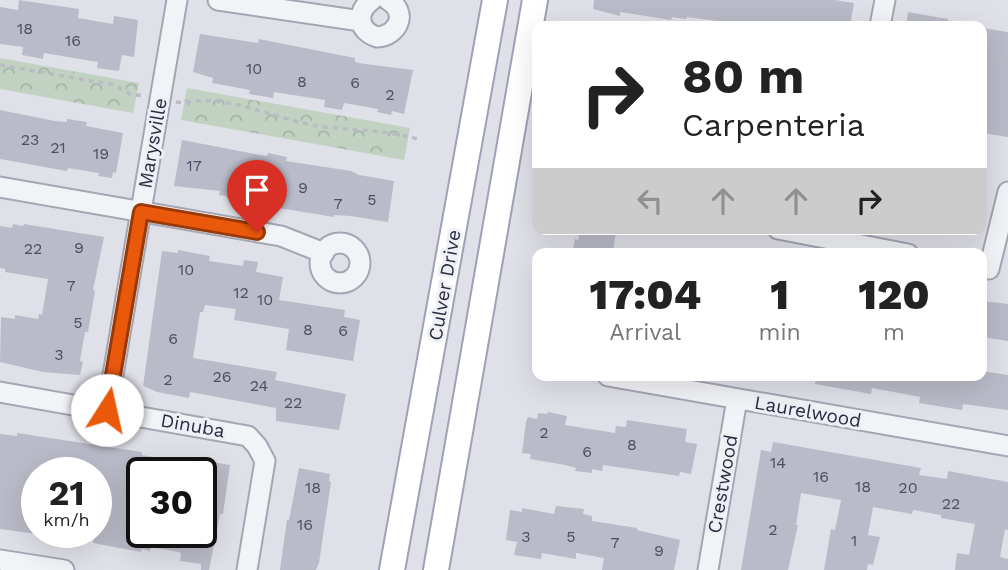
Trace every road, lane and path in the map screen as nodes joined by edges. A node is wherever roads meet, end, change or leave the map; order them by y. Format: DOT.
graph roads {
  1 [pos="177,0"];
  2 [pos="218,0"];
  3 [pos="372,0"];
  4 [pos="388,0"];
  5 [pos="495,0"];
  6 [pos="535,0"];
  7 [pos="885,0"];
  8 [pos="360,21"];
  9 [pos="881,21"];
  10 [pos="0,65"];
  11 [pos="160,99"];
  12 [pos="418,139"];
  13 [pos="0,187"];
  14 [pos="1008,192"];
  15 [pos="141,212"];
  16 [pos="846,235"];
  17 [pos="888,248"];
  18 [pos="324,253"];
  19 [pos="993,270"];
  20 [pos="636,381"];
  21 [pos="0,393"];
  22 [pos="737,399"];
  23 [pos="107,410"];
  24 [pos="1008,446"];
  25 [pos="0,559"];
  26 [pos="64,570"];
  27 [pos="247,570"];
  28 [pos="392,570"];
  29 [pos="436,570"];
  30 [pos="708,570"];
  1 -- 11 [label="street, Marysville"];
  2 -- 8 [label="street"];
  3 -- 8 [label="street"];
  4 -- 8 [label="street"];
  5 -- 28 [label="main road, Culver Drive"];
  6 -- 29 [label="main road"];
  7 -- 9 [label="street"];
  10 -- 11 [label="path"];
  11 -- 12 [label="path"];
  11 -- 15 [label="street, Marysville"];
  13 -- 15 [label="street"];
  14 -- 19 [label="street"];
  15 -- 18 [label="street"];
  15 -- 23 [label="street, Marysville"];
  16 -- 17 [label="street"];
  20 -- 22 [label="street, Laurelwood"];
  21 -- 23 [label="street, Dinuba"];
  22 -- 24 [label="street, Laurelwood"];
  22 -- 30 [label="street, Crestwood"];
  23 -- 27 [label="street, Dinuba"];
  25 -- 26 [label="street"];
}
